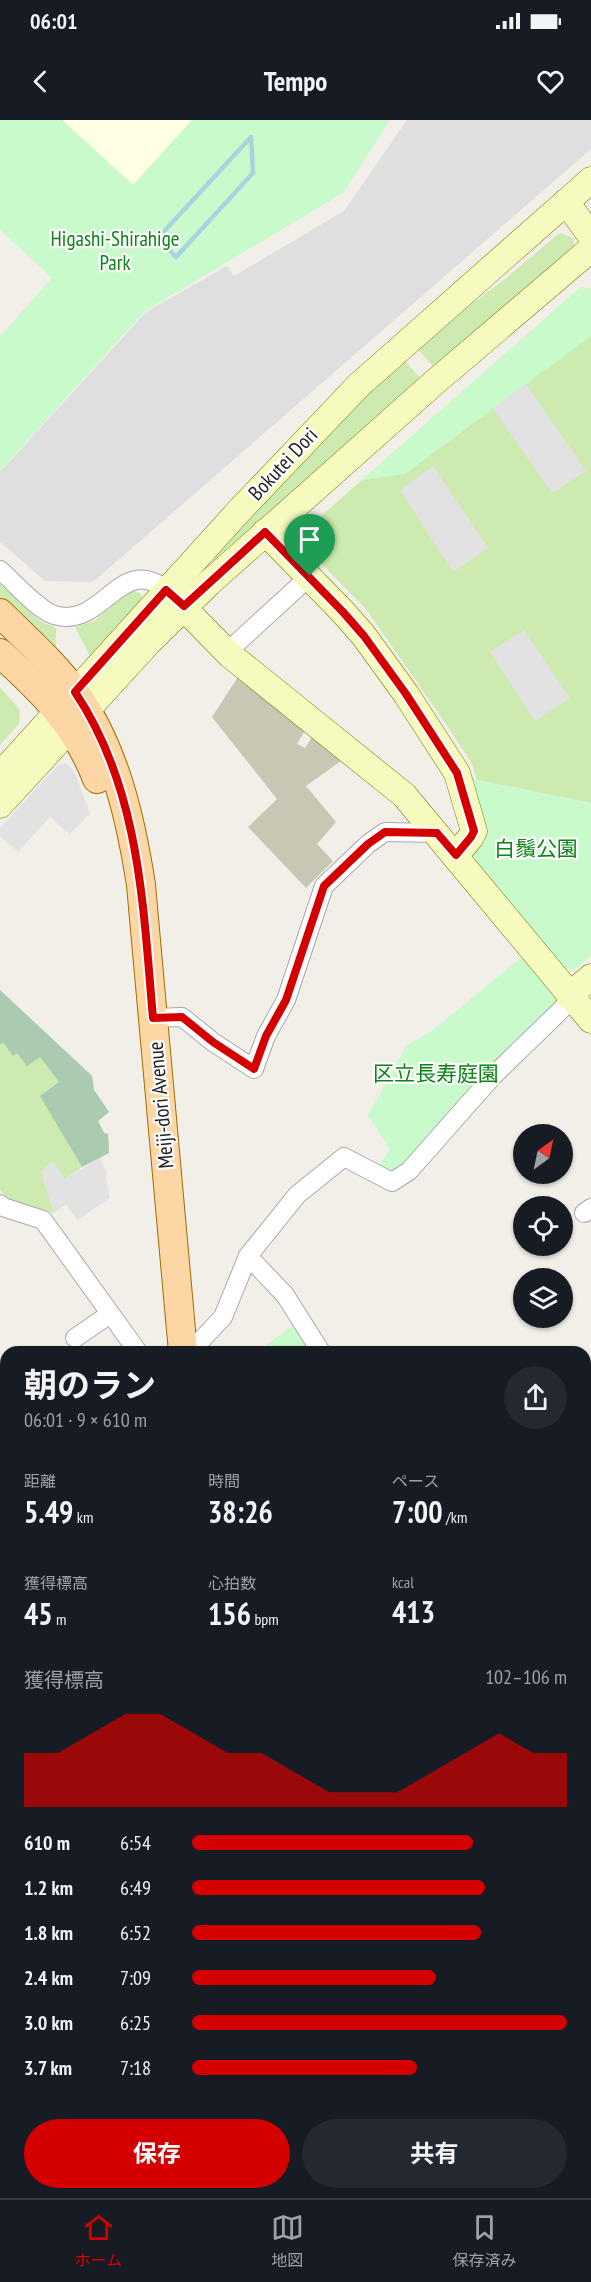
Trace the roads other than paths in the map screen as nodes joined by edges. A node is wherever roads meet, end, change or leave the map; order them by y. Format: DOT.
graph roads {
  1 [pos="591,180"];
  2 [pos="566,202"];
  3 [pos="591,236"];
  4 [pos="591,249"];
  5 [pos="265,532"];
  6 [pos="0,570"];
  7 [pos="310,576"];
  8 [pos="175,598"];
  9 [pos="0,614"];
  10 [pos="227,652"];
  11 [pos="0,653"];
  12 [pos="73,710"];
  13 [pos="0,775"];
  14 [pos="0,805"];
  15 [pos="437,833"];
  16 [pos="456,855"];
  17 [pos="591,977"];
  18 [pos="569,996"];
  19 [pos="153,1018"];
  20 [pos="591,1020"];
  21 [pos="0,1204"];
  22 [pos="248,1256"];
  23 [pos="110,1314"];
  24 [pos="75,1338"];
  25 [pos="134,1346"];
  26 [pos="165,1346"];
  27 [pos="182,1346"];
  28 [pos="196,1346"];
  29 [pos="317,1346"];
  1 -- 2 [label="main road, Bokutei Dori"];
  2 -- 3 [label="main road"];
  2 -- 8 [label="main road, Bokutei Dori"];
  4 -- 5 [label="main road, Bokutei Dori"];
  5 -- 7 [label="main road"];
  5 -- 8 [label="main road, Bokutei Dori"];
  6 -- 8 [label="street"];
  7 -- 10 [label="street"];
  7 -- 16 [label="main road"];
  8 -- 10 [label="main road"];
  8 -- 12 [label="main road, Bokutei Dori"];
  9 -- 12 [label="main road, Meiji-dori Avenue"];
  10 -- 15 [label="main road"];
  11 -- 12 [label="main road, Meiji-dori Avenue"];
  12 -- 13 [label="main road, Bokutei Dori"];
  12 -- 14 [label="main road, Bokutei Dori"];
  12 -- 19 [label="main road, Meiji-dori Avenue"];
  12 -- 26 [label="main road, Meiji-dori Avenue"];
  15 -- 16 [label="main road"];
  15 -- 19 [label="street"];
  16 -- 18 [label="main road"];
  17 -- 18 [label="main road"];
  18 -- 20 [label="main road"];
  18 -- 22 [label="street"];
  19 -- 27 [label="main road, Meiji-dori Avenue"];
  21 -- 23 [label="street"];
  22 -- 28 [label="street"];
  22 -- 29 [label="street"];
  23 -- 24 [label="street"];
  23 -- 25 [label="street"];
}
